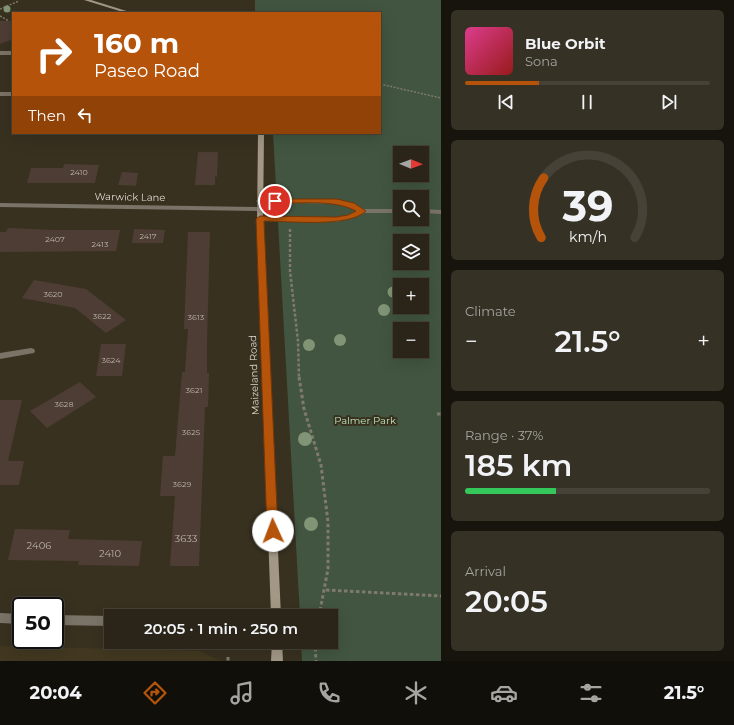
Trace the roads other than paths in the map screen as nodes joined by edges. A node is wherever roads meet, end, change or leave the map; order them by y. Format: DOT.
graph roads {
  1 [pos="86,0"];
  2 [pos="128,12"];
  3 [pos="0,53"];
  4 [pos="12,53"];
  5 [pos="0,94"];
  6 [pos="12,94"];
  7 [pos="261,134"];
  8 [pos="0,205"];
  9 [pos="259,205"];
  10 [pos="362,211"];
  11 [pos="393,211"];
  12 [pos="429,211"];
  13 [pos="441,212"];
  14 [pos="260,219"];
  15 [pos="31,351"];
  16 [pos="0,356"];
  17 [pos="276,609"];
  18 [pos="0,618"];
  19 [pos="12,619"];
  20 [pos="64,620"];
  21 [pos="104,621"];
  22 [pos="277,649"];
  23 [pos="277,661"];
  1 -- 2 [label="main road"];
  3 -- 4 [label="street"];
  5 -- 6 [label="street"];
  7 -- 9 [label="main road, Maizeland Road"];
  8 -- 9 [label="street, Warwick Lane"];
  9 -- 10 [label="street, Warwick Lane"];
  9 -- 14 [label="main road, Maizeland Road"];
  10 -- 11 [label="street"];
  10 -- 14 [label="street"];
  12 -- 13 [label="street"];
  14 -- 17 [label="main road, Maizeland Road"];
  15 -- 16 [label="street"];
  18 -- 19 [label="street"];
  20 -- 21 [label="street"];
  22 -- 23 [label="main road"];
}
